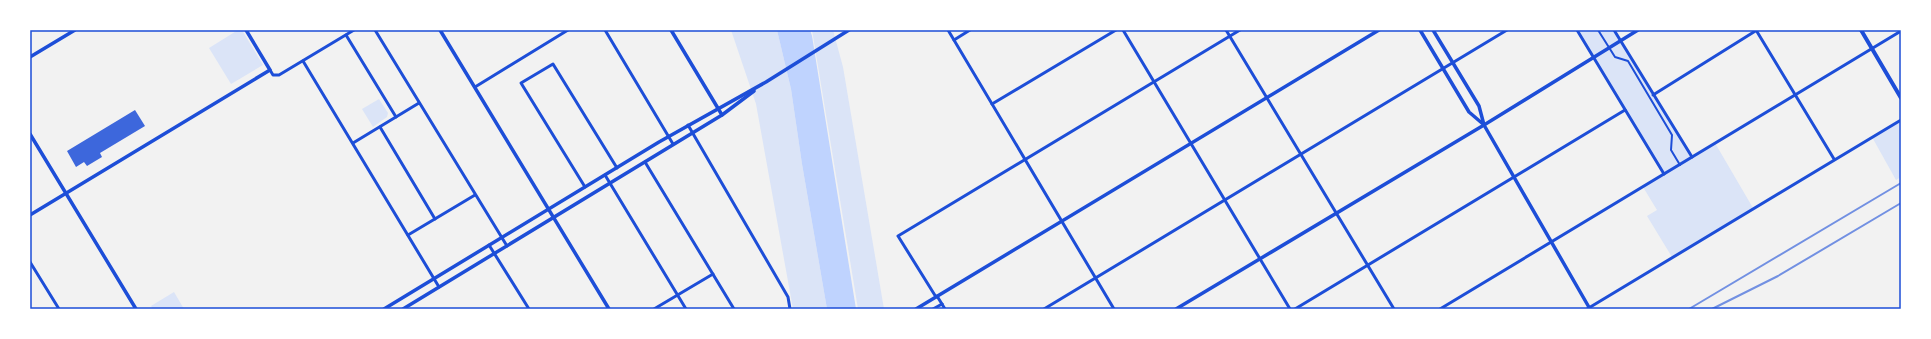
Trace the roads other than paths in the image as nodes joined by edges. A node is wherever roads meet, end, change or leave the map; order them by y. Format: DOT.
graph roads {
  1 [pos="75,30"];
  2 [pos="246,30"];
  3 [pos="354,30"];
  4 [pos="375,30"];
  5 [pos="440,30"];
  6 [pos="568,30"];
  7 [pos="605,30"];
  8 [pos="671,30"];
  9 [pos="849,30"];
  10 [pos="853,30"];
  11 [pos="948,30"];
  12 [pos="970,30"];
  13 [pos="1116,30"];
  14 [pos="1123,30"];
  15 [pos="1226,30"];
  16 [pos="1240,30"];
  17 [pos="1379,30"];
  18 [pos="1420,30"];
  19 [pos="1433,30"];
  20 [pos="1507,30"];
  21 [pos="1577,30"];
  22 [pos="1598,30"];
  23 [pos="1614,30"];
  24 [pos="1638,30"];
  25 [pos="1756,30"];
  26 [pos="1861,30"];
  27 [pos="1901,31"];
  28 [pos="346,35"];
  29 [pos="1230,36"];
  30 [pos="833,40"];
  31 [pos="954,40"];
  32 [pos="1620,40"];
  33 [pos="1609,48"];
  34 [pos="1872,48"];
  35 [pos="30,57"];
  36 [pos="1593,57"];
  37 [pos="303,61"];
  38 [pos="1452,63"];
  39 [pos="1443,68"];
  40 [pos="270,70"];
  41 [pos="766,82"];
  42 [pos="1155,83"];
  43 [pos="475,87"];
  44 [pos="1653,95"];
  45 [pos="1795,95"];
  46 [pos="1266,98"];
  47 [pos="1901,98"];
  48 [pos="419,103"];
  49 [pos="992,104"];
  50 [pos="719,108"];
  51 [pos="1625,110"];
  52 [pos="722,115"];
  53 [pos="396,117"];
  54 [pos="1901,120"];
  55 [pos="688,125"];
  56 [pos="1484,125"];
  57 [pos="380,127"];
  58 [pos="693,132"];
  59 [pos="30,134"];
  60 [pos="668,137"];
  61 [pos="353,143"];
  62 [pos="1191,143"];
  63 [pos="673,144"];
  64 [pos="1300,155"];
  65 [pos="1692,157"];
  66 [pos="1834,159"];
  67 [pos="1026,160"];
  68 [pos="645,162"];
  69 [pos="1680,164"];
  70 [pos="617,168"];
  71 [pos="1664,174"];
  72 [pos="605,175"];
  73 [pos="1514,177"];
  74 [pos="610,183"];
  75 [pos="586,187"];
  76 [pos="66,193"];
  77 [pos="475,195"];
  78 [pos="1225,200"];
  79 [pos="549,209"];
  80 [pos="1335,213"];
  81 [pos="30,215"];
  82 [pos="554,217"];
  83 [pos="435,219"];
  84 [pos="1062,221"];
  85 [pos="408,235"];
  86 [pos="501,238"];
  87 [pos="1553,242"];
  88 [pos="489,245"];
  89 [pos="507,246"];
  90 [pos="495,253"];
  91 [pos="1261,258"];
  92 [pos="30,262"];
  93 [pos="1368,265"];
  94 [pos="712,274"];
  95 [pos="1096,278"];
  96 [pos="434,279"];
  97 [pos="440,287"];
  98 [pos="677,295"];
  99 [pos="936,296"];
  100 [pos="942,304"];
  101 [pos="135,308"];
  102 [pos="1589,308"];
  103 [pos="59,309"];
  104 [pos="130,309"];
  105 [pos="384,309"];
  106 [pos="403,309"];
  107 [pos="530,309"];
  108 [pos="609,309"];
  109 [pos="654,309"];
  110 [pos="686,309"];
  111 [pos="734,309"];
  112 [pos="790,309"];
  113 [pos="916,309"];
  114 [pos="933,309"];
  115 [pos="945,309"];
  116 [pos="1044,309"];
  117 [pos="1114,309"];
  118 [pos="1176,309"];
  119 [pos="1290,309"];
  120 [pos="1295,309"];
  121 [pos="1394,309"];
  122 [pos="1440,309"];
  1 -- 35 [label="street"];
  2 -- 40 [label="street"];
  3 -- 28 [label="street"];
  4 -- 48 [label="street"];
  5 -- 43 [label="street"];
  6 -- 43 [label="street"];
  7 -- 60 [label="street"];
  8 -- 50 [label="street"];
  9 -- 30 [label="street"];
  10 -- 30 [label="street"];
  11 -- 31 [label="street"];
  12 -- 31 [label="street"];
  13 -- 49 [label="street"];
  14 -- 42 [label="street"];
  15 -- 29 [label="street"];
  16 -- 29 [label="street"];
  17 -- 46 [label="street"];
  18 -- 39 [label="street"];
  19 -- 38 [label="street"];
  20 -- 38 [label="street"];
  21 -- 36 [label="street"];
  22 -- 33 [label="street"];
  23 -- 32 [label="street"];
  24 -- 32 [label="street"];
  25 -- 44 [label="street"];
  25 -- 45 [label="street"];
  26 -- 34 [label="main road"];
  27 -- 34 [label="street"];
  28 -- 37 [label="street"];
  28 -- 53 [label="street"];
  29 -- 42 [label="street"];
  29 -- 46 [label="street"];
  30 -- 41 [label="street"];
  31 -- 49 [label="street"];
  32 -- 33 [label="street"];
  32 -- 44 [label="street"];
  33 -- 36 [label="street"];
  33 -- 69 [label="street"];
  34 -- 45 [label="street"];
  34 -- 47 [label="main road"];
  36 -- 51 [label="street"];
  36 -- 56 [label="street"];
  37 -- 40 [label="street"];
  37 -- 61 [label="street"];
  38 -- 39 [label="street"];
  38 -- 56 [label="street"];
  39 -- 56 [label="street"];
  39 -- 64 [label="street"];
  40 -- 76 [label="street"];
  41 -- 50 [label="street"];
  41 -- 52 [label="street"];
  42 -- 62 [label="street"];
  42 -- 67 [label="street"];
  43 -- 79 [label="street"];
  44 -- 65 [label="street"];
  45 -- 65 [label="street"];
  45 -- 66 [label="street"];
  46 -- 62 [label="street"];
  46 -- 64 [label="street"];
  48 -- 53 [label="street"];
  48 -- 77 [label="street"];
  49 -- 67 [label="street"];
  50 -- 52 [label="street"];
  50 -- 55 [label="street"];
  51 -- 71 [label="street"];
  51 -- 73 [label="street"];
  52 -- 58 [label="street"];
  53 -- 57 [label="street"];
  54 -- 66 [label="street"];
  55 -- 58 [label="street"];
  55 -- 60 [label="street"];
  56 -- 73 [label="street"];
  56 -- 80 [label="street"];
  57 -- 61 [label="street"];
  57 -- 83 [label="street"];
  58 -- 63 [label="street"];
  58 -- 112 [label="street"];
  59 -- 76 [label="street"];
  60 -- 63 [label="street"];
  60 -- 70 [label="street"];
  61 -- 85 [label="street"];
  62 -- 78 [label="street"];
  62 -- 84 [label="street"];
  63 -- 68 [label="street"];
  64 -- 78 [label="street"];
  64 -- 80 [label="street"];
  65 -- 69 [label="street"];
  66 -- 102 [label="street"];
  67 -- 84 [label="street"];
  67 -- 99 [label="street"];
  68 -- 74 [label="street"];
  68 -- 94 [label="street"];
  69 -- 71 [label="street"];
  70 -- 72 [label="street"];
  70 -- 75 [label="street"];
  71 -- 87 [label="street"];
  72 -- 74 [label="street"];
  72 -- 75 [label="street"];
  73 -- 87 [label="street"];
  73 -- 93 [label="street"];
  74 -- 82 [label="street"];
  74 -- 98 [label="street"];
  75 -- 79 [label="street"];
  76 -- 81 [label="street"];
  76 -- 101 [label="street"];
  77 -- 83 [label="street"];
  77 -- 86 [label="street"];
  78 -- 91 [label="street"];
  78 -- 95 [label="street"];
  79 -- 82 [label="street"];
  79 -- 86 [label="street"];
  80 -- 91 [label="street"];
  80 -- 93 [label="street"];
  82 -- 89 [label="street"];
  82 -- 108 [label="street"];
  83 -- 85 [label="street"];
  84 -- 95 [label="street"];
  84 -- 99 [label="street"];
  85 -- 96 [label="street"];
  86 -- 88 [label="street"];
  86 -- 89 [label="street"];
  87 -- 102 [label="street"];
  87 -- 122 [label="street"];
  88 -- 90 [label="street"];
  88 -- 96 [label="street"];
  89 -- 90 [label="street"];
  90 -- 97 [label="street"];
  90 -- 107 [label="street"];
  91 -- 118 [label="street"];
  91 -- 119 [label="street"];
  92 -- 103 [label="street"];
  93 -- 120 [label="street"];
  93 -- 121 [label="street"];
  94 -- 98 [label="street"];
  94 -- 111 [label="street"];
  95 -- 116 [label="street"];
  95 -- 117 [label="street"];
  96 -- 97 [label="street"];
  96 -- 105 [label="street"];
  97 -- 106 [label="street"];
  98 -- 109 [label="street"];
  98 -- 110 [label="street"];
  99 -- 100 [label="street"];
  99 -- 113 [label="street"];
  100 -- 114 [label="street"];
  100 -- 115 [label="street"];
  101 -- 104 [label="street"];
}
